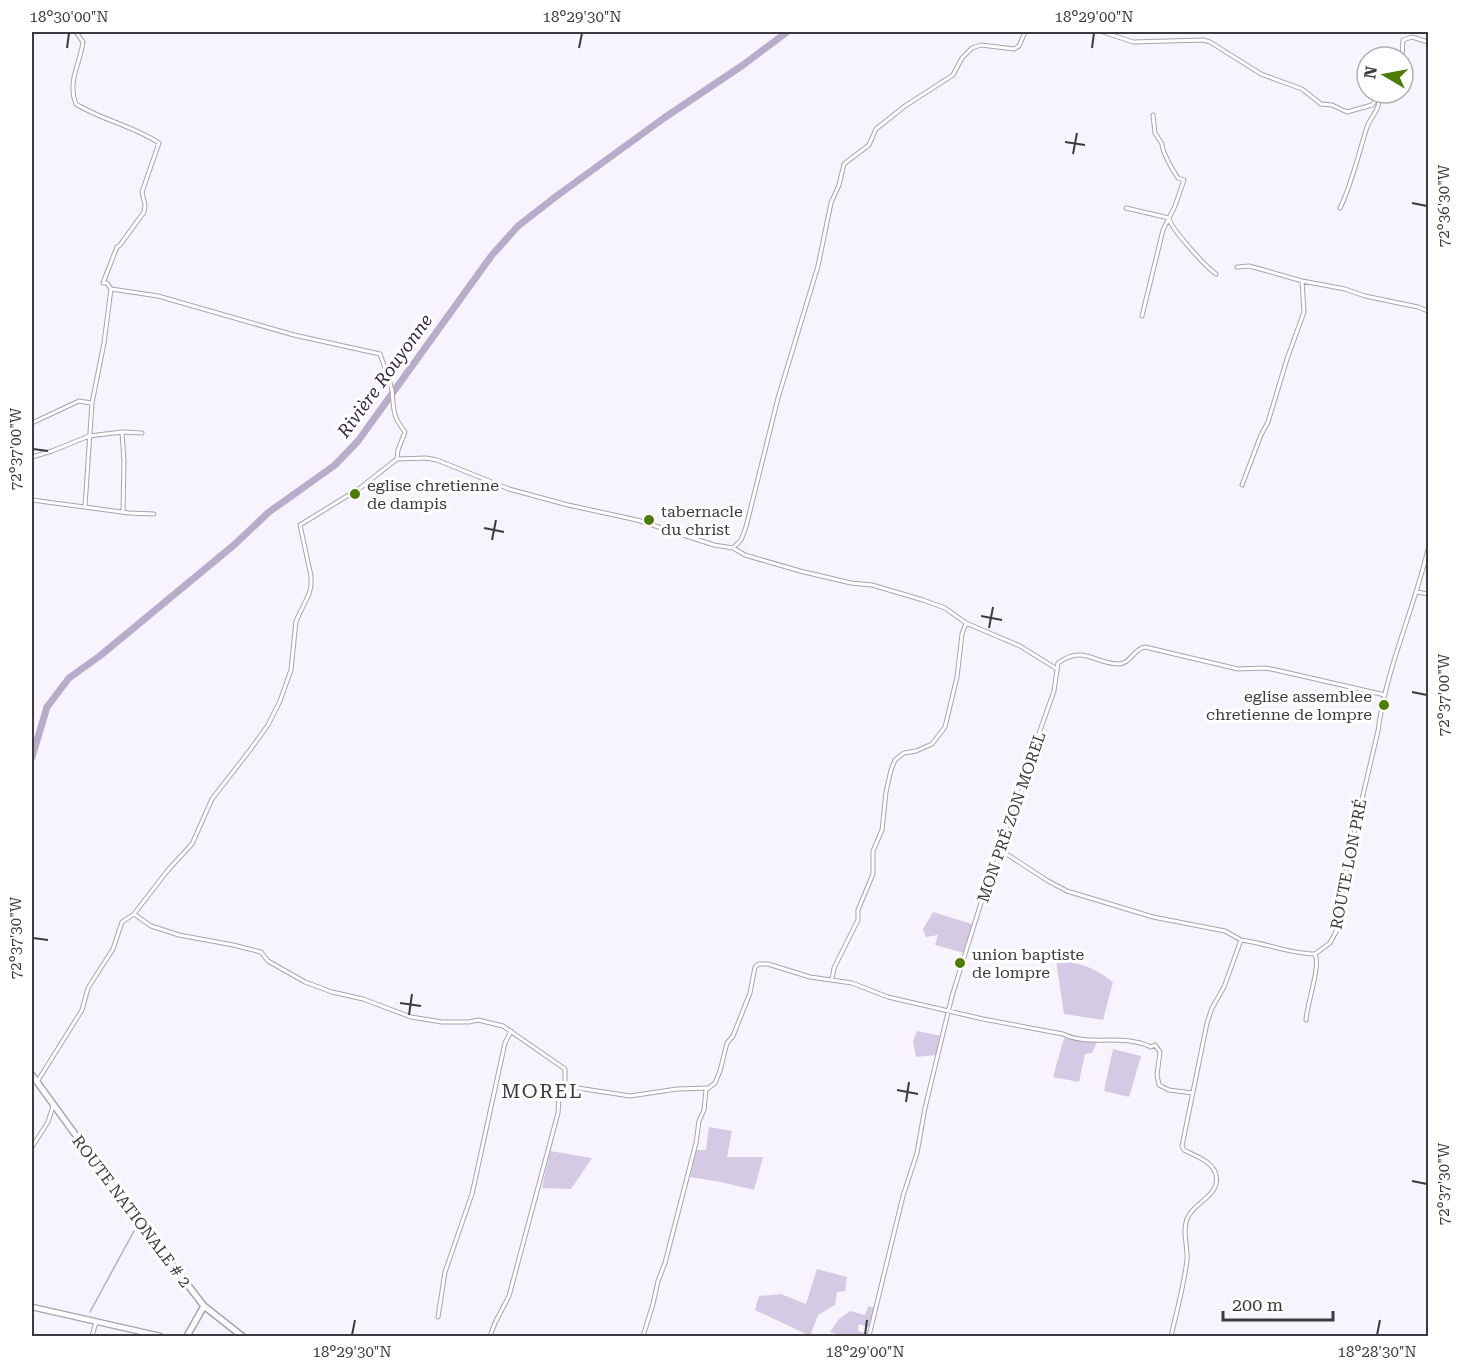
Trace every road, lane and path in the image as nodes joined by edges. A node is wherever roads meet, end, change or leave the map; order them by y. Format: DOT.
graph roads {
  1 [pos="76,32"];
  2 [pos="1025,32"];
  3 [pos="1103,32"];
  4 [pos="1428,42"];
  5 [pos="1403,45"];
  6 [pos="1369,105"];
  7 [pos="1378,105"];
  8 [pos="1153,116"];
  9 [pos="1126,208"];
  10 [pos="1340,208"];
  11 [pos="1168,218"];
  12 [pos="1237,267"];
  13 [pos="1216,274"];
  14 [pos="1302,281"];
  15 [pos="111,289"];
  16 [pos="1428,311"];
  17 [pos="1143,316"];
  18 [pos="92,403"];
  19 [pos="32,423"];
  20 [pos="122,432"];
  21 [pos="142,433"];
  22 [pos="90,436"];
  23 [pos="32,457"];
  24 [pos="397,459"];
  25 [pos="1242,485"];
  26 [pos="32,500"];
  27 [pos="85,506"];
  28 [pos="123,512"];
  29 [pos="154,514"];
  30 [pos="734,548"];
  31 [pos="1428,549"];
  32 [pos="1417,592"];
  33 [pos="1428,594"];
  34 [pos="966,623"];
  35 [pos="1057,669"];
  36 [pos="1385,695"];
  37 [pos="1002,851"];
  38 [pos="134,914"];
  39 [pos="1241,940"];
  40 [pos="1315,954"];
  41 [pos="832,979"];
  42 [pos="948,1010"];
  43 [pos="1306,1020"];
  44 [pos="512,1031"];
  45 [pos="32,1075"];
  46 [pos="37,1082"];
  47 [pos="565,1086"];
  48 [pos="709,1087"];
  49 [pos="1193,1093"];
  50 [pos="53,1106"];
  51 [pos="32,1147"];
  52 [pos="204,1306"];
  53 [pos="32,1307"];
  54 [pos="438,1317"];
  55 [pos="96,1322"];
  56 [pos="92,1336"];
  57 [pos="160,1336"];
  58 [pos="188,1336"];
  59 [pos="242,1336"];
  60 [pos="490,1336"];
  61 [pos="643,1336"];
  62 [pos="869,1336"];
  63 [pos="1171,1336"];
  1 -- 15 [label="street"];
  2 -- 30 [label="street"];
  3 -- 6 [label="street"];
  4 -- 5 [label="street"];
  7 -- 10 [label="street"];
  8 -- 11 [label="street"];
  9 -- 11 [label="street"];
  11 -- 13 [label="street"];
  11 -- 17 [label="street"];
  12 -- 14 [label="street"];
  14 -- 16 [label="street"];
  14 -- 25 [label="street"];
  15 -- 18 [label="street"];
  15 -- 24 [label="street"];
  18 -- 19 [label="street"];
  18 -- 22 [label="street"];
  20 -- 21 [label="street"];
  20 -- 22 [label="street"];
  20 -- 28 [label="street"];
  22 -- 23 [label="street"];
  22 -- 27 [label="street"];
  24 -- 30 [label="street"];
  24 -- 38 [label="street"];
  26 -- 27 [label="street"];
  27 -- 28 [label="street"];
  28 -- 29 [label="street"];
  30 -- 34 [label="street"];
  31 -- 32 [label="street, ROUTE LON PRÉ"];
  32 -- 33 [label="street"];
  32 -- 36 [label="street, ROUTE LON PRÉ"];
  34 -- 35 [label="street"];
  34 -- 41 [label="street"];
  35 -- 36 [label="street"];
  35 -- 37 [label="street, MON PRÉ ZON MOREL"];
  36 -- 40 [label="street, ROUTE LON PRÉ"];
  37 -- 39 [label="street"];
  37 -- 42 [label="street, MON PRÉ ZON MOREL"];
  38 -- 44 [label="street"];
  38 -- 46 [label="street"];
  39 -- 40 [label="street"];
  39 -- 49 [label="street"];
  40 -- 43 [label="street"];
  41 -- 42 [label="street"];
  41 -- 48 [label="street"];
  42 -- 49 [label="street"];
  42 -- 62 [label="street, MON PRÉ ZON MOREL"];
  44 -- 47 [label="street"];
  44 -- 54 [label="street"];
  45 -- 46 [label="main road, ROUTE NATIONALE # 2"];
  46 -- 50 [label="main road, ROUTE NATIONALE # 2"];
  47 -- 48 [label="street"];
  47 -- 60 [label="street"];
  48 -- 61 [label="street"];
  49 -- 63 [label="street"];
  50 -- 51 [label="street"];
  50 -- 52 [label="main road, ROUTE NATIONALE # 2"];
  52 -- 58 [label="main road"];
  52 -- 59 [label="main road, ROUTE NATIONALE # 2"];
  53 -- 55 [label="main road"];
  55 -- 56 [label="street"];
  55 -- 57 [label="main road"];
}
